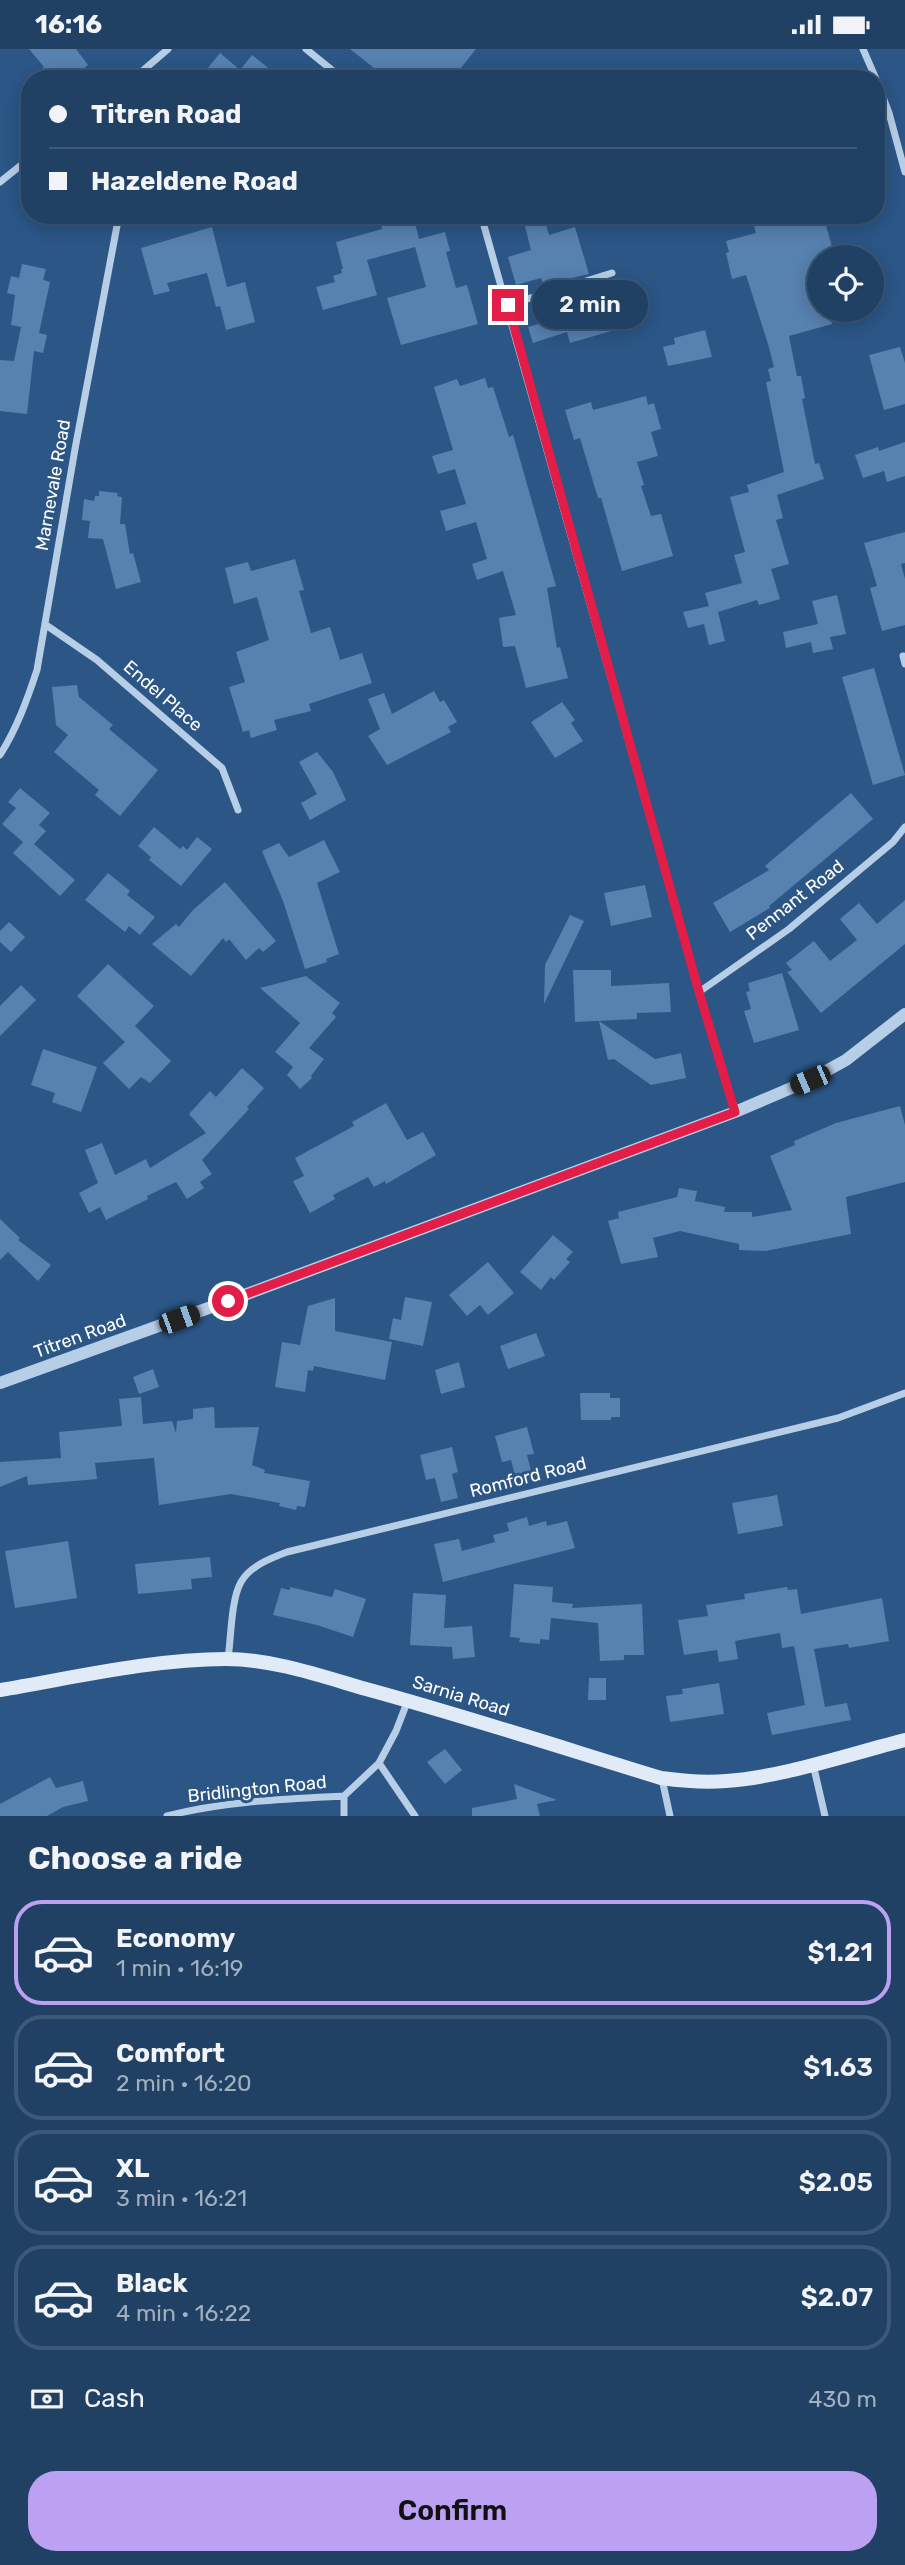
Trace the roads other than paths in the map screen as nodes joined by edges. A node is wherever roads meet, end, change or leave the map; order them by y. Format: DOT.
graph roads {
  1 [pos="168,49"];
  2 [pos="306,49"];
  3 [pos="863,49"];
  4 [pos="144,70"];
  5 [pos="332,70"];
  6 [pos="872,70"];
  7 [pos="885,103"];
  8 [pos="21,166"];
  9 [pos="905,172"];
  10 [pos="0,182"];
  11 [pos="117,224"];
  12 [pos="484,224"];
  13 [pos="612,273"];
  14 [pos="508,305"];
  15 [pos="46,625"];
  16 [pos="0,754"];
  17 [pos="238,810"];
  18 [pos="905,827"];
  19 [pos="699,992"];
  20 [pos="905,1014"];
  21 [pos="735,1112"];
  22 [pos="0,1383"];
  23 [pos="905,1393"];
  24 [pos="229,1659"];
  25 [pos="0,1690"];
  26 [pos="408,1700"];
  27 [pos="905,1739"];
  28 [pos="379,1763"];
  29 [pos="813,1763"];
  30 [pos="662,1778"];
  31 [pos="344,1796"];
  32 [pos="167,1816"];
  33 [pos="344,1816"];
  34 [pos="415,1816"];
  35 [pos="670,1816"];
  36 [pos="825,1816"];
  1 -- 4 [label="street"];
  2 -- 5 [label="street"];
  3 -- 6 [label="street"];
  7 -- 9 [label="street"];
  8 -- 10 [label="street"];
  11 -- 15 [label="street, Marnevale Road"];
  12 -- 14 [label="street"];
  13 -- 14 [label="street"];
  14 -- 19 [label="street"];
  15 -- 16 [label="street, Marnevale Road"];
  15 -- 17 [label="street, Endel Place"];
  18 -- 19 [label="street, Pennant Road"];
  19 -- 21 [label="street"];
  20 -- 21 [label="street, Titren Road"];
  21 -- 22 [label="street, Titren Road"];
  23 -- 24 [label="street, Romford Road"];
  24 -- 25 [label="main road, Sarnia Road"];
  24 -- 26 [label="main road, Sarnia Road"];
  26 -- 28 [label="street, Bridlington Road"];
  26 -- 30 [label="main road, Sarnia Road"];
  27 -- 29 [label="main road, Sarnia Road"];
  28 -- 31 [label="street, Bridlington Road"];
  28 -- 34 [label="street"];
  29 -- 30 [label="main road, Sarnia Road"];
  29 -- 36 [label="street"];
  30 -- 35 [label="street"];
  31 -- 32 [label="street, Bridlington Road"];
  31 -- 33 [label="street"];
}
